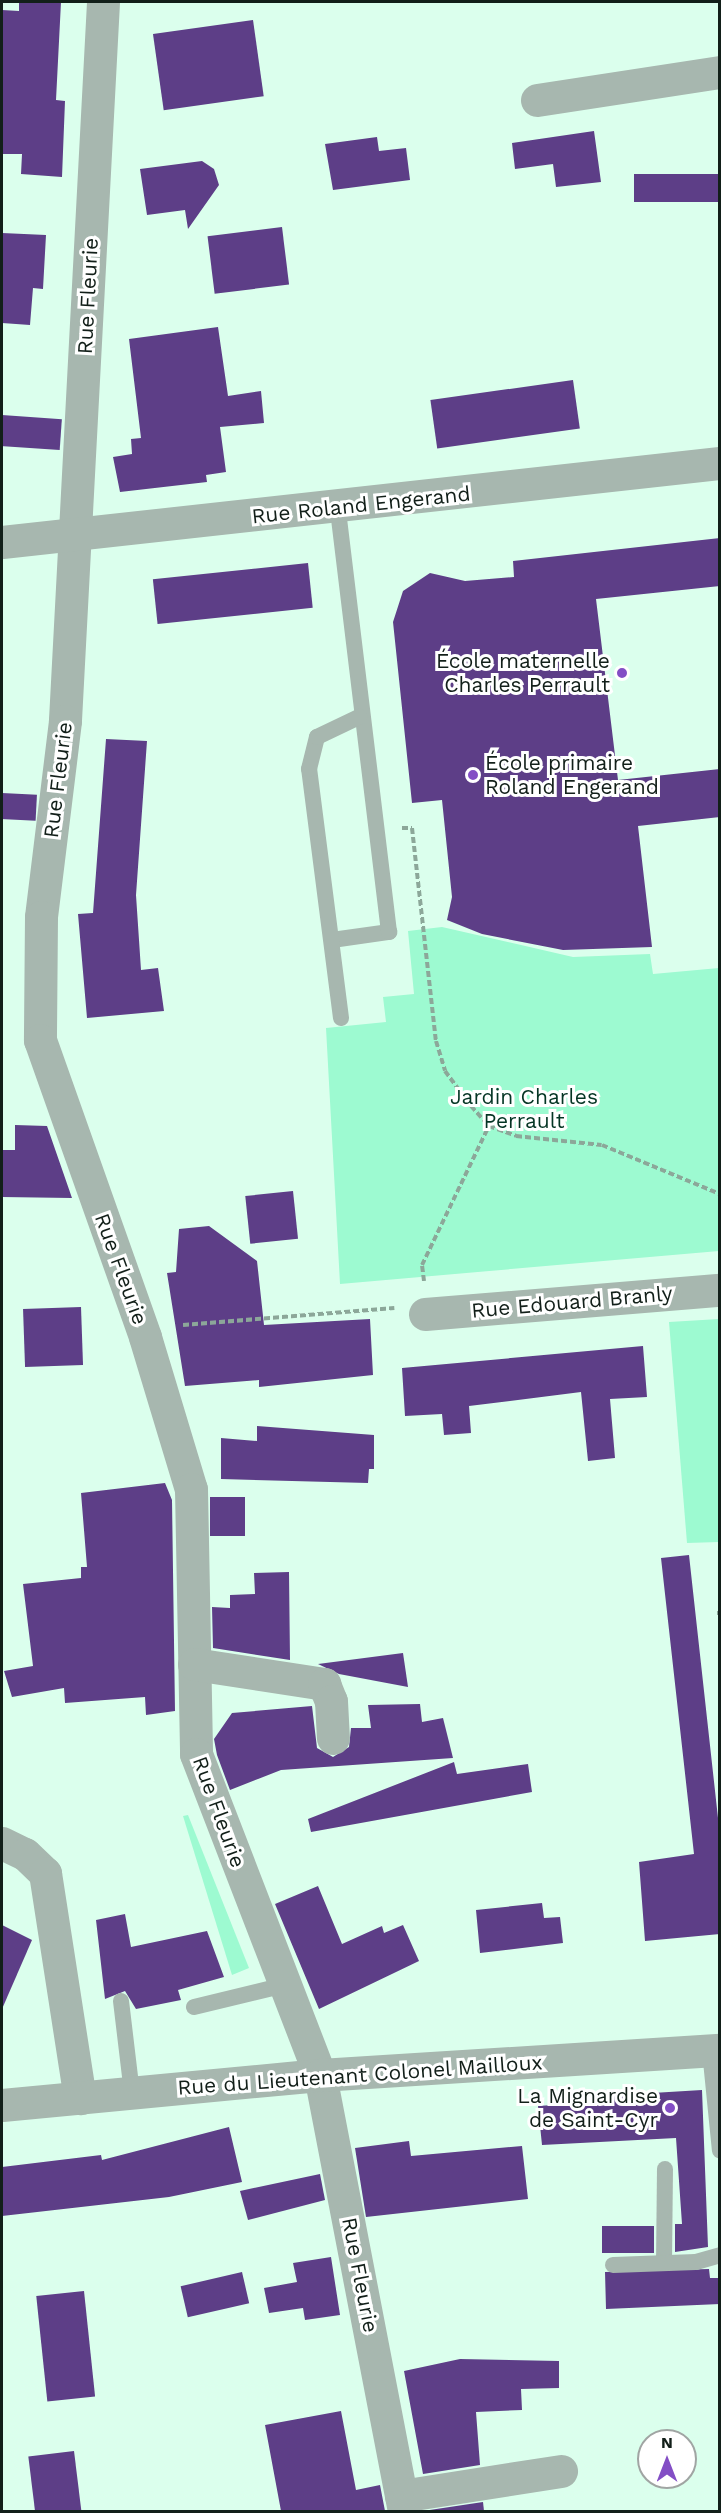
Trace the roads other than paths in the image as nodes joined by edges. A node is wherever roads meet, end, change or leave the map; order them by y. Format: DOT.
graph roads {
  1 [pos="104,2"];
  2 [pos="720,72"];
  3 [pos="537,100"];
  4 [pos="720,463"];
  5 [pos="338,509"];
  6 [pos="76,536"];
  7 [pos="2,542"];
  8 [pos="359,717"];
  9 [pos="332,940"];
  10 [pos="341,1018"];
  11 [pos="720,1290"];
  12 [pos="426,1314"];
  13 [pos="194,1664"];
  14 [pos="333,1738"];
  15 [pos="2,1843"];
  16 [pos="285,1985"];
  17 [pos="121,2001"];
  18 [pos="194,2007"];
  19 [pos="715,2051"];
  20 [pos="320,2075"];
  21 [pos="132,2093"];
  22 [pos="80,2098"];
  23 [pos="2,2105"];
  24 [pos="720,2151"];
  25 [pos="665,2169"];
  26 [pos="720,2255"];
  27 [pos="664,2263"];
  28 [pos="613,2265"];
  29 [pos="561,2471"];
  30 [pos="402,2504"];
  1 -- 6 [label="street, Rue Fleurie"];
  2 -- 3 [label="street"];
  4 -- 5 [label="street, Rue Roland Engerand"];
  5 -- 6 [label="street, Rue Roland Engerand"];
  5 -- 8 [label="lane"];
  6 -- 7 [label="street, Rue Roland Engerand"];
  6 -- 13 [label="street, Rue Fleurie"];
  8 -- 9 [label="lane"];
  8 -- 9 [label="lane"];
  9 -- 10 [label="lane"];
  11 -- 12 [label="street, Rue Edouard Branly"];
  13 -- 14 [label="street"];
  13 -- 16 [label="street, Rue Fleurie"];
  15 -- 22 [label="street"];
  16 -- 18 [label="lane"];
  16 -- 20 [label="street, Rue Fleurie"];
  17 -- 21 [label="lane"];
  19 -- 20 [label="street, Rue du Lieutenant Colonel Mailloux"];
  19 -- 24 [label="lane"];
  20 -- 21 [label="street, Rue du Lieutenant Colonel Mailloux"];
  20 -- 30 [label="street, Rue Fleurie"];
  21 -- 22 [label="street, Rue du Lieutenant Colonel Mailloux"];
  22 -- 23 [label="street, Rue du Lieutenant Colonel Mailloux"];
  25 -- 27 [label="lane"];
  26 -- 27 [label="lane"];
  27 -- 28 [label="lane"];
  29 -- 30 [label="street"];
}
